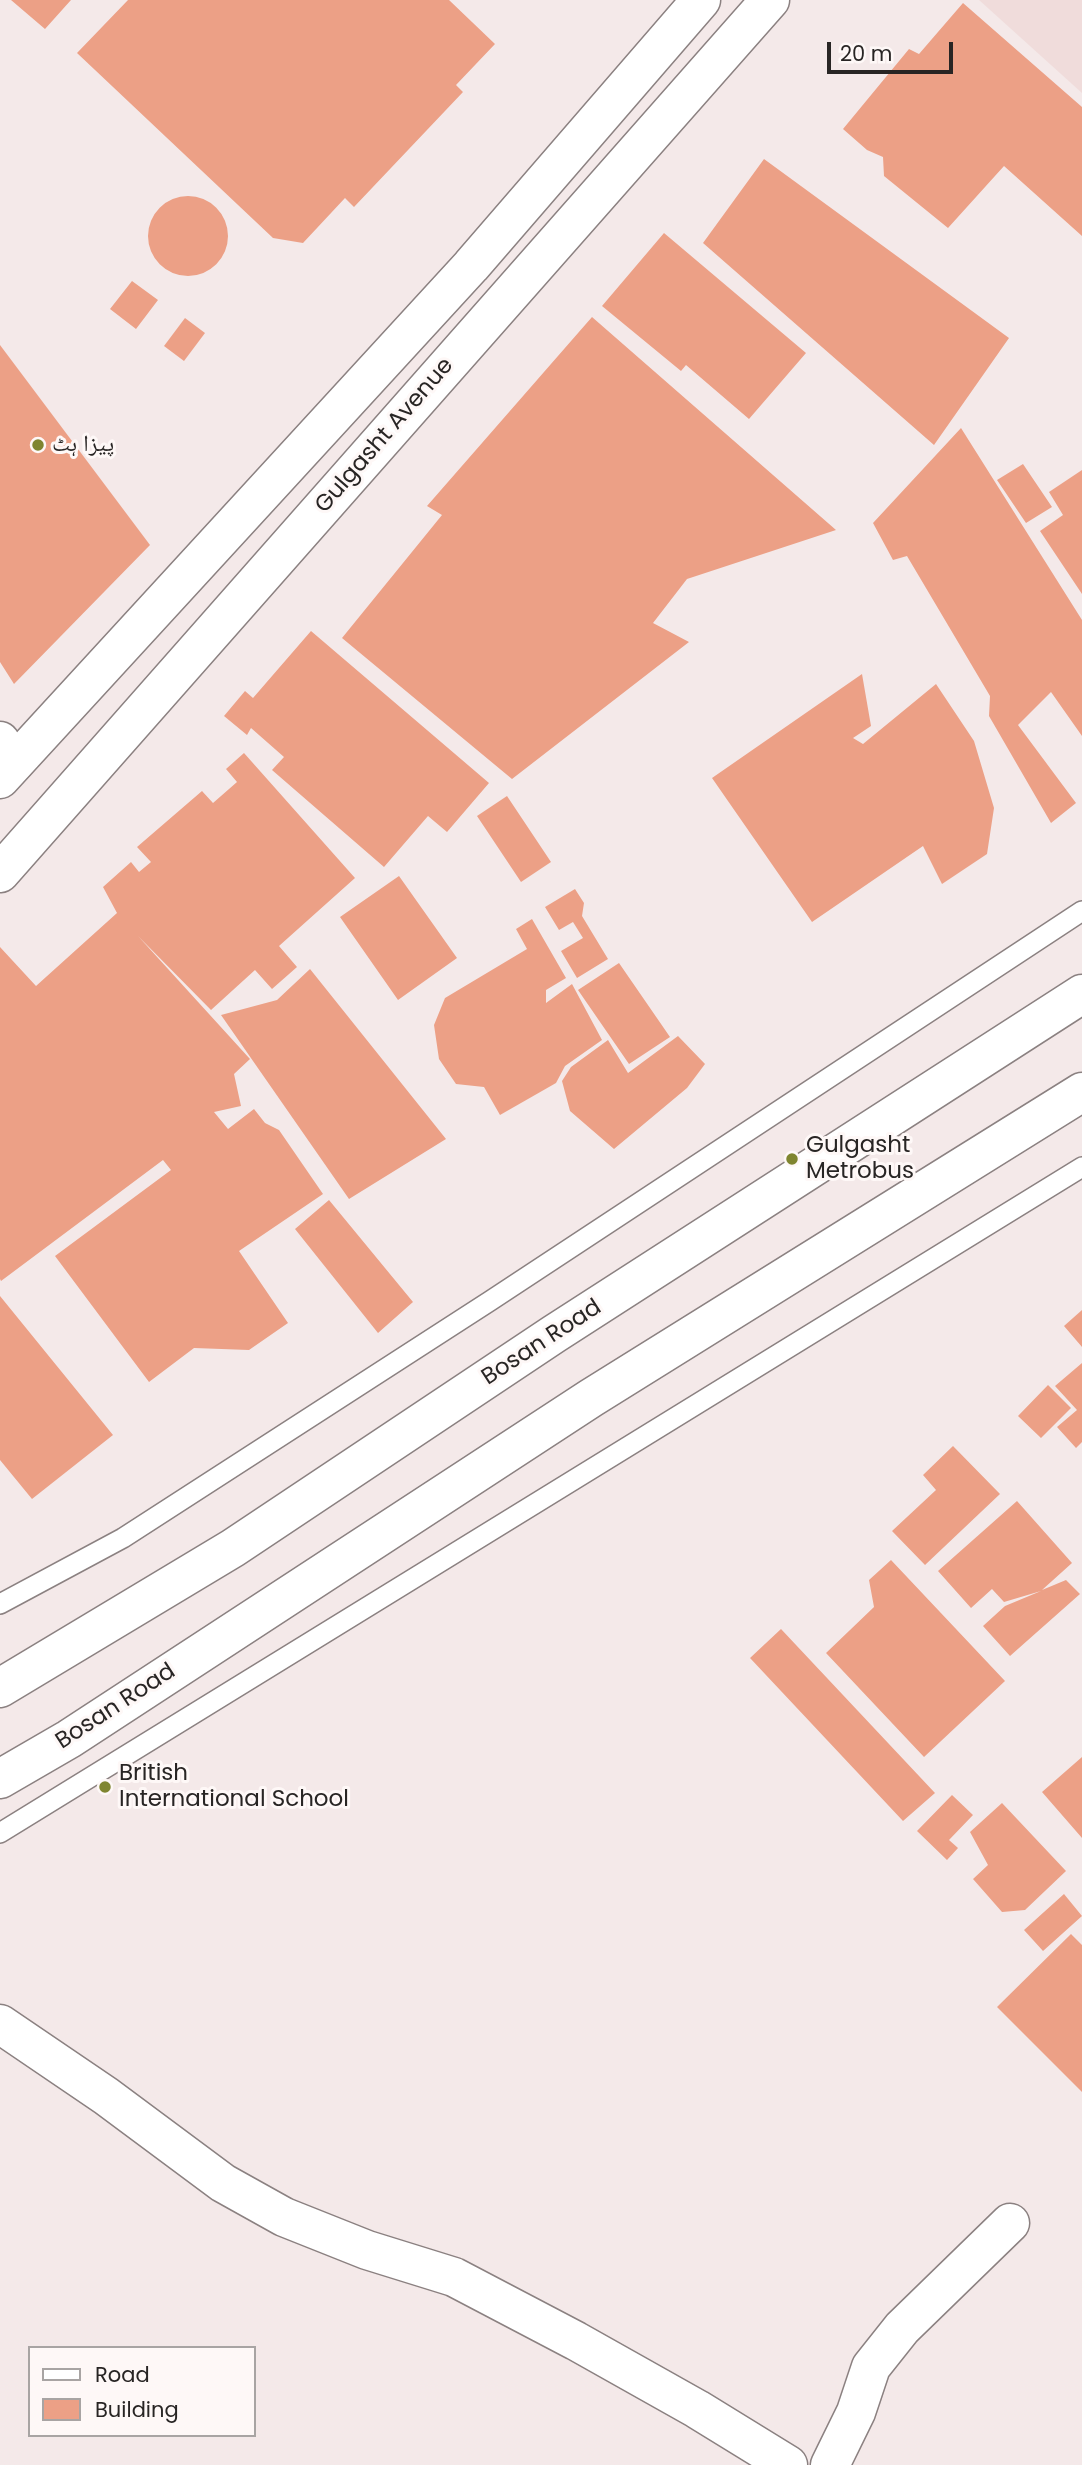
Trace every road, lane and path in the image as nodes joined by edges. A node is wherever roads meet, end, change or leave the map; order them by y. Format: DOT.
graph roads {
  1 [pos="701,0"];
  2 [pos="770,0"];
  3 [pos="5,760"];
  4 [pos="0,873"];
  5 [pos="1082,911"];
  6 [pos="1082,994"];
  7 [pos="1082,1092"];
  8 [pos="1082,1167"];
  9 [pos="0,1604"];
  10 [pos="0,1688"];
  11 [pos="0,1779"];
  12 [pos="0,1833"];
  13 [pos="0,2024"];
  14 [pos="1010,2223"];
  15 [pos="788,2465"];
  16 [pos="830,2465"];
  1 -- 3 [label="street"];
  2 -- 4 [label="street, Gulgasht Avenue"];
  5 -- 9 [label="lane"];
  6 -- 10 [label="street, Bosan Road"];
  7 -- 11 [label="street, Bosan Road"];
  8 -- 12 [label="lane"];
  13 -- 15 [label="street"];
  14 -- 16 [label="street"];
}
